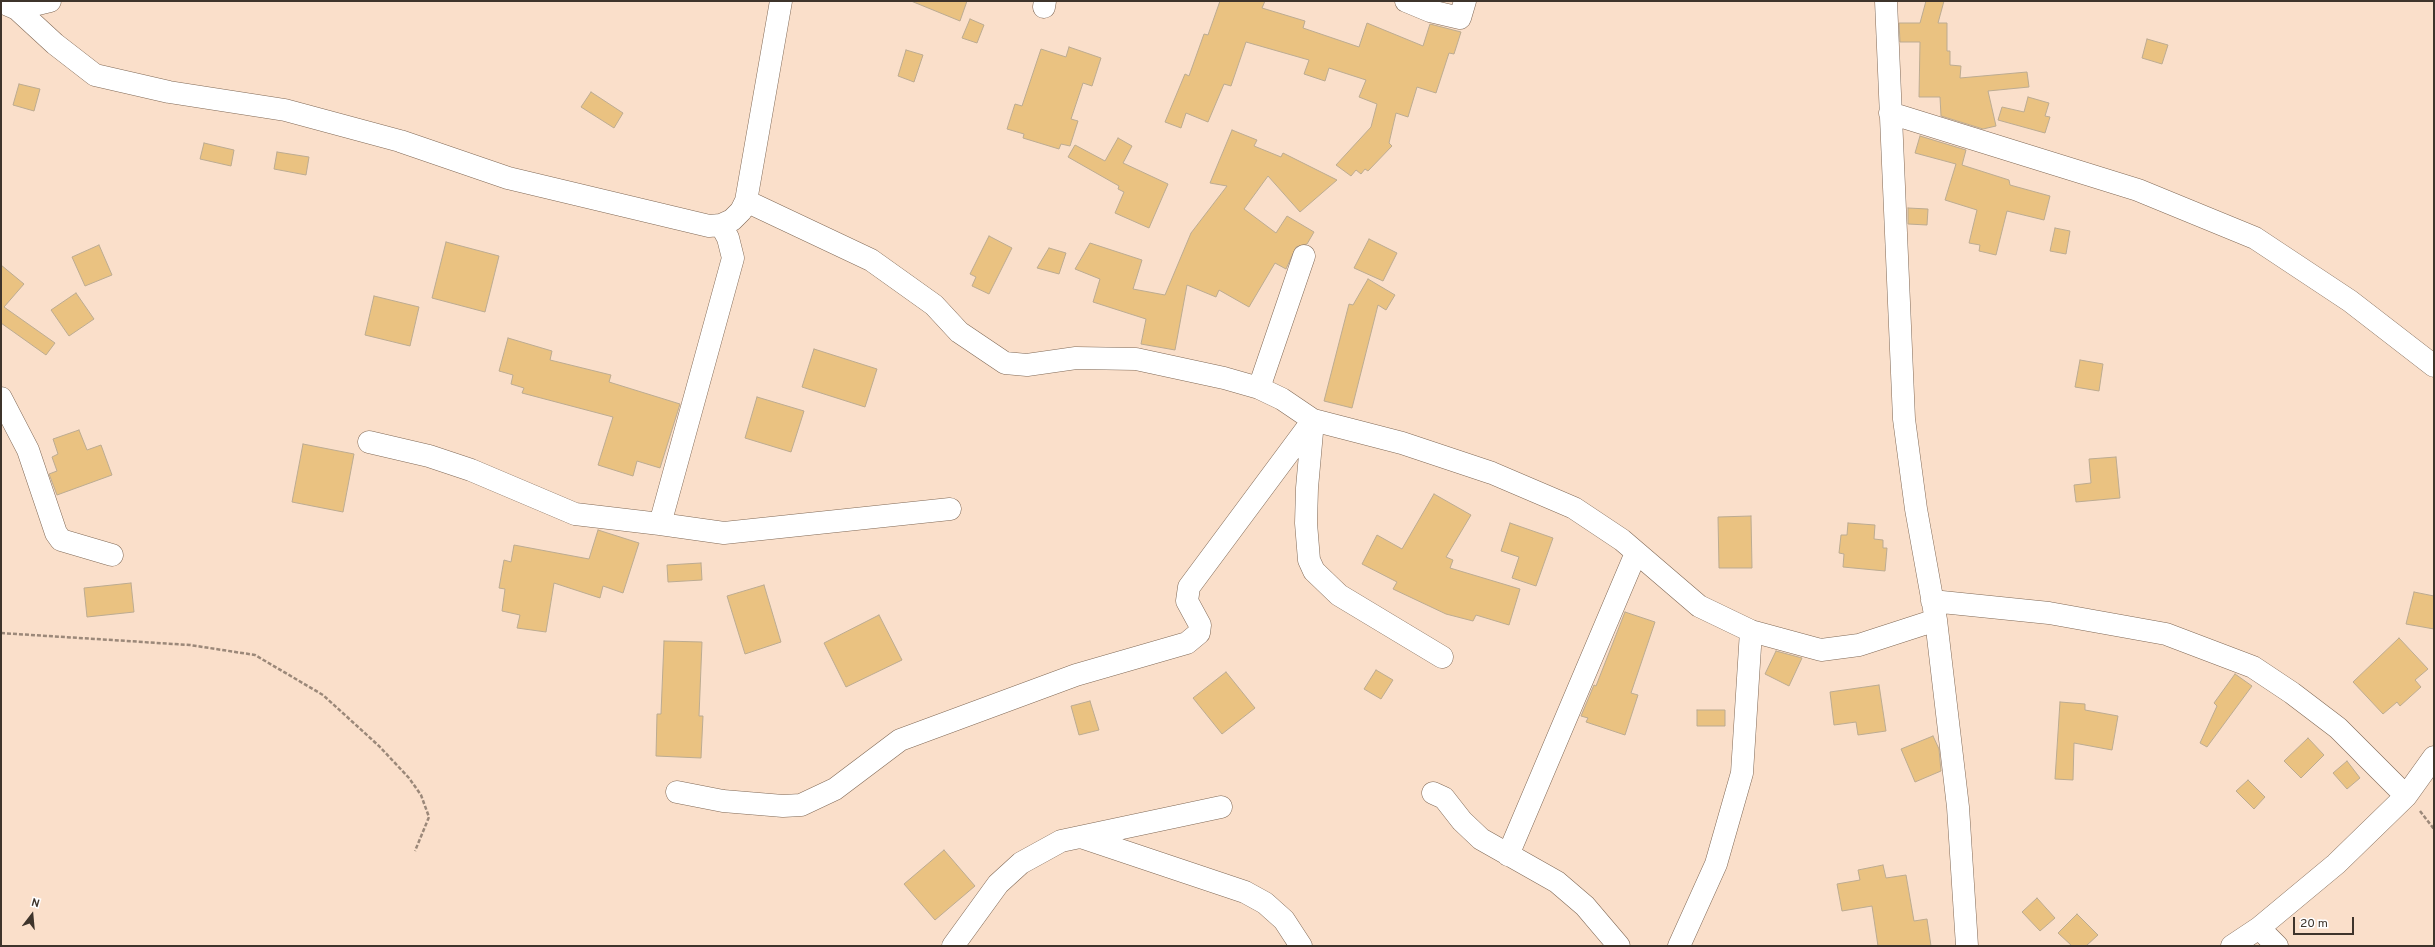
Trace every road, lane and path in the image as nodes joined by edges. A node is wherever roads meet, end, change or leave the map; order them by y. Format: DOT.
graph roads {
  1 [pos="50,1"];
  2 [pos="781,1"];
  3 [pos="1406,1"];
  4 [pos="1465,1"];
  5 [pos="1886,1"];
  6 [pos="9,6"];
  7 [pos="1890,113"];
  8 [pos="746,200"];
  9 [pos="721,225"];
  10 [pos="1304,256"];
  11 [pos="2434,366"];
  12 [pos="1259,388"];
  13 [pos="1,398"];
  14 [pos="1313,420"];
  15 [pos="369,442"];
  16 [pos="950,509"];
  17 [pos="660,524"];
  18 [pos="1636,553"];
  19 [pos="112,555"];
  20 [pos="1934,610"];
  21 [pos="1751,631"];
  22 [pos="1,633"];
  23 [pos="1442,657"];
  24 [pos="2434,757"];
  25 [pos="678,792"];
  26 [pos="1433,794"];
  27 [pos="2406,796"];
  28 [pos="1221,807"];
  29 [pos="1080,837"];
  30 [pos="416,851"];
  31 [pos="1508,855"];
  32 [pos="2259,928"];
  33 [pos="953,946"];
  34 [pos="1301,946"];
  35 [pos="1619,946"];
  36 [pos="1679,946"];
  37 [pos="1967,946"];
  38 [pos="2232,946"];
  39 [pos="2277,946"];
  1 -- 6 [label="street"];
  2 -- 8 [label="street"];
  3 -- 4 [label="street"];
  5 -- 7 [label="street"];
  6 -- 9 [label="street"];
  7 -- 11 [label="street"];
  7 -- 20 [label="street"];
  8 -- 9 [label="street"];
  8 -- 12 [label="street"];
  9 -- 17 [label="street"];
  10 -- 12 [label="street"];
  12 -- 14 [label="street"];
  13 -- 19 [label="street"];
  14 -- 18 [label="street"];
  14 -- 23 [label="street"];
  14 -- 25 [label="street"];
  15 -- 17 [label="street"];
  16 -- 17 [label="street"];
  18 -- 21 [label="street"];
  18 -- 31 [label="street"];
  20 -- 21 [label="street"];
  20 -- 27 [label="street"];
  20 -- 37 [label="street"];
  21 -- 36 [label="street"];
  22 -- 30 [label="path"];
  24 -- 27 [label="street"];
  26 -- 31 [label="street"];
  27 -- 32 [label="street"];
  28 -- 29 [label="street"];
  29 -- 33 [label="street"];
  29 -- 34 [label="street"];
  31 -- 35 [label="street"];
  32 -- 38 [label="street"];
  32 -- 39 [label="street"];
}
